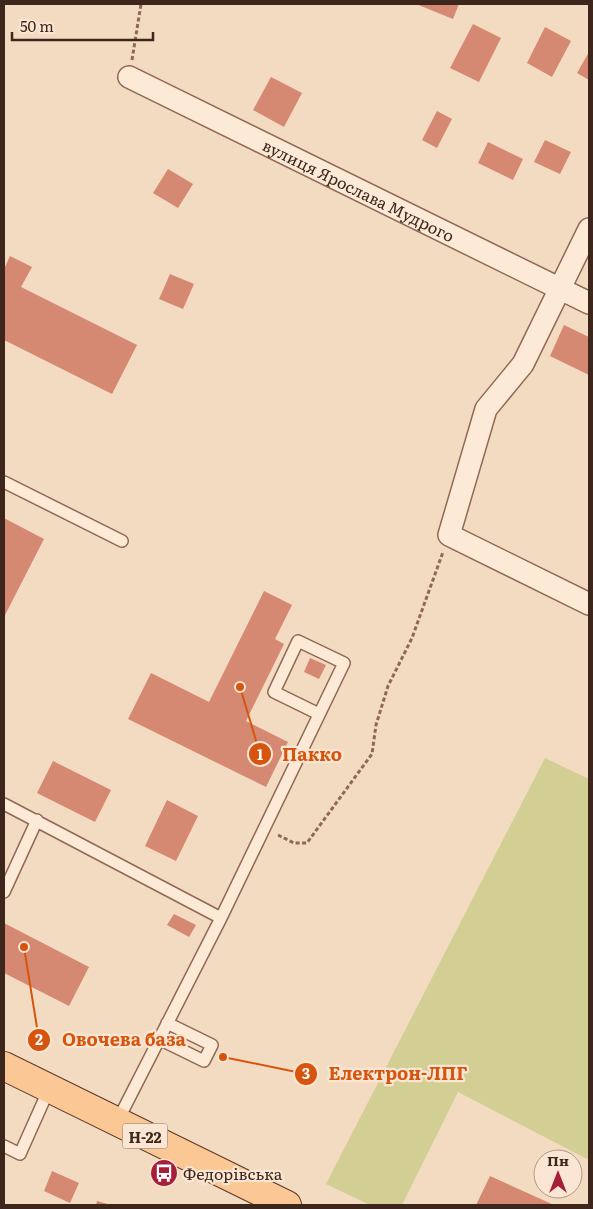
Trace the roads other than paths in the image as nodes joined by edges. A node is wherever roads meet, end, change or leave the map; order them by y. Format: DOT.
graph roads {
  1 [pos="129,76"];
  2 [pos="589,229"];
  3 [pos="560,289"];
  4 [pos="589,303"];
  5 [pos="4,482"];
  6 [pos="122,541"];
  7 [pos="589,604"];
  8 [pos="319,714"];
  9 [pos="4,804"];
  10 [pos="37,820"];
  11 [pos="4,892"];
  12 [pos="220,918"];
  13 [pos="167,1023"];
  14 [pos="159,1039"];
  15 [pos="4,1066"];
  16 [pos="49,1089"];
  17 [pos="117,1122"];
  18 [pos="4,1146"];
  19 [pos="287,1205"];
  1 -- 3 [label="street, вулиця Ярослава Мудрого"];
  2 -- 3 [label="street"];
  3 -- 4 [label="street, вулиця Ярослава Мудрого"];
  3 -- 7 [label="street"];
  5 -- 6 [label="lane"];
  8 -- 8 [label="lane"];
  8 -- 12 [label="lane"];
  9 -- 10 [label="lane"];
  10 -- 11 [label="lane"];
  10 -- 12 [label="lane"];
  12 -- 13 [label="lane"];
  13 -- 14 [label="lane"];
  13 -- 14 [label="lane"];
  14 -- 17 [label="lane"];
  15 -- 16 [label="main road, Н-22"];
  16 -- 17 [label="main road, Н-22"];
  16 -- 18 [label="lane"];
  17 -- 19 [label="main road, Н-22"];
}
